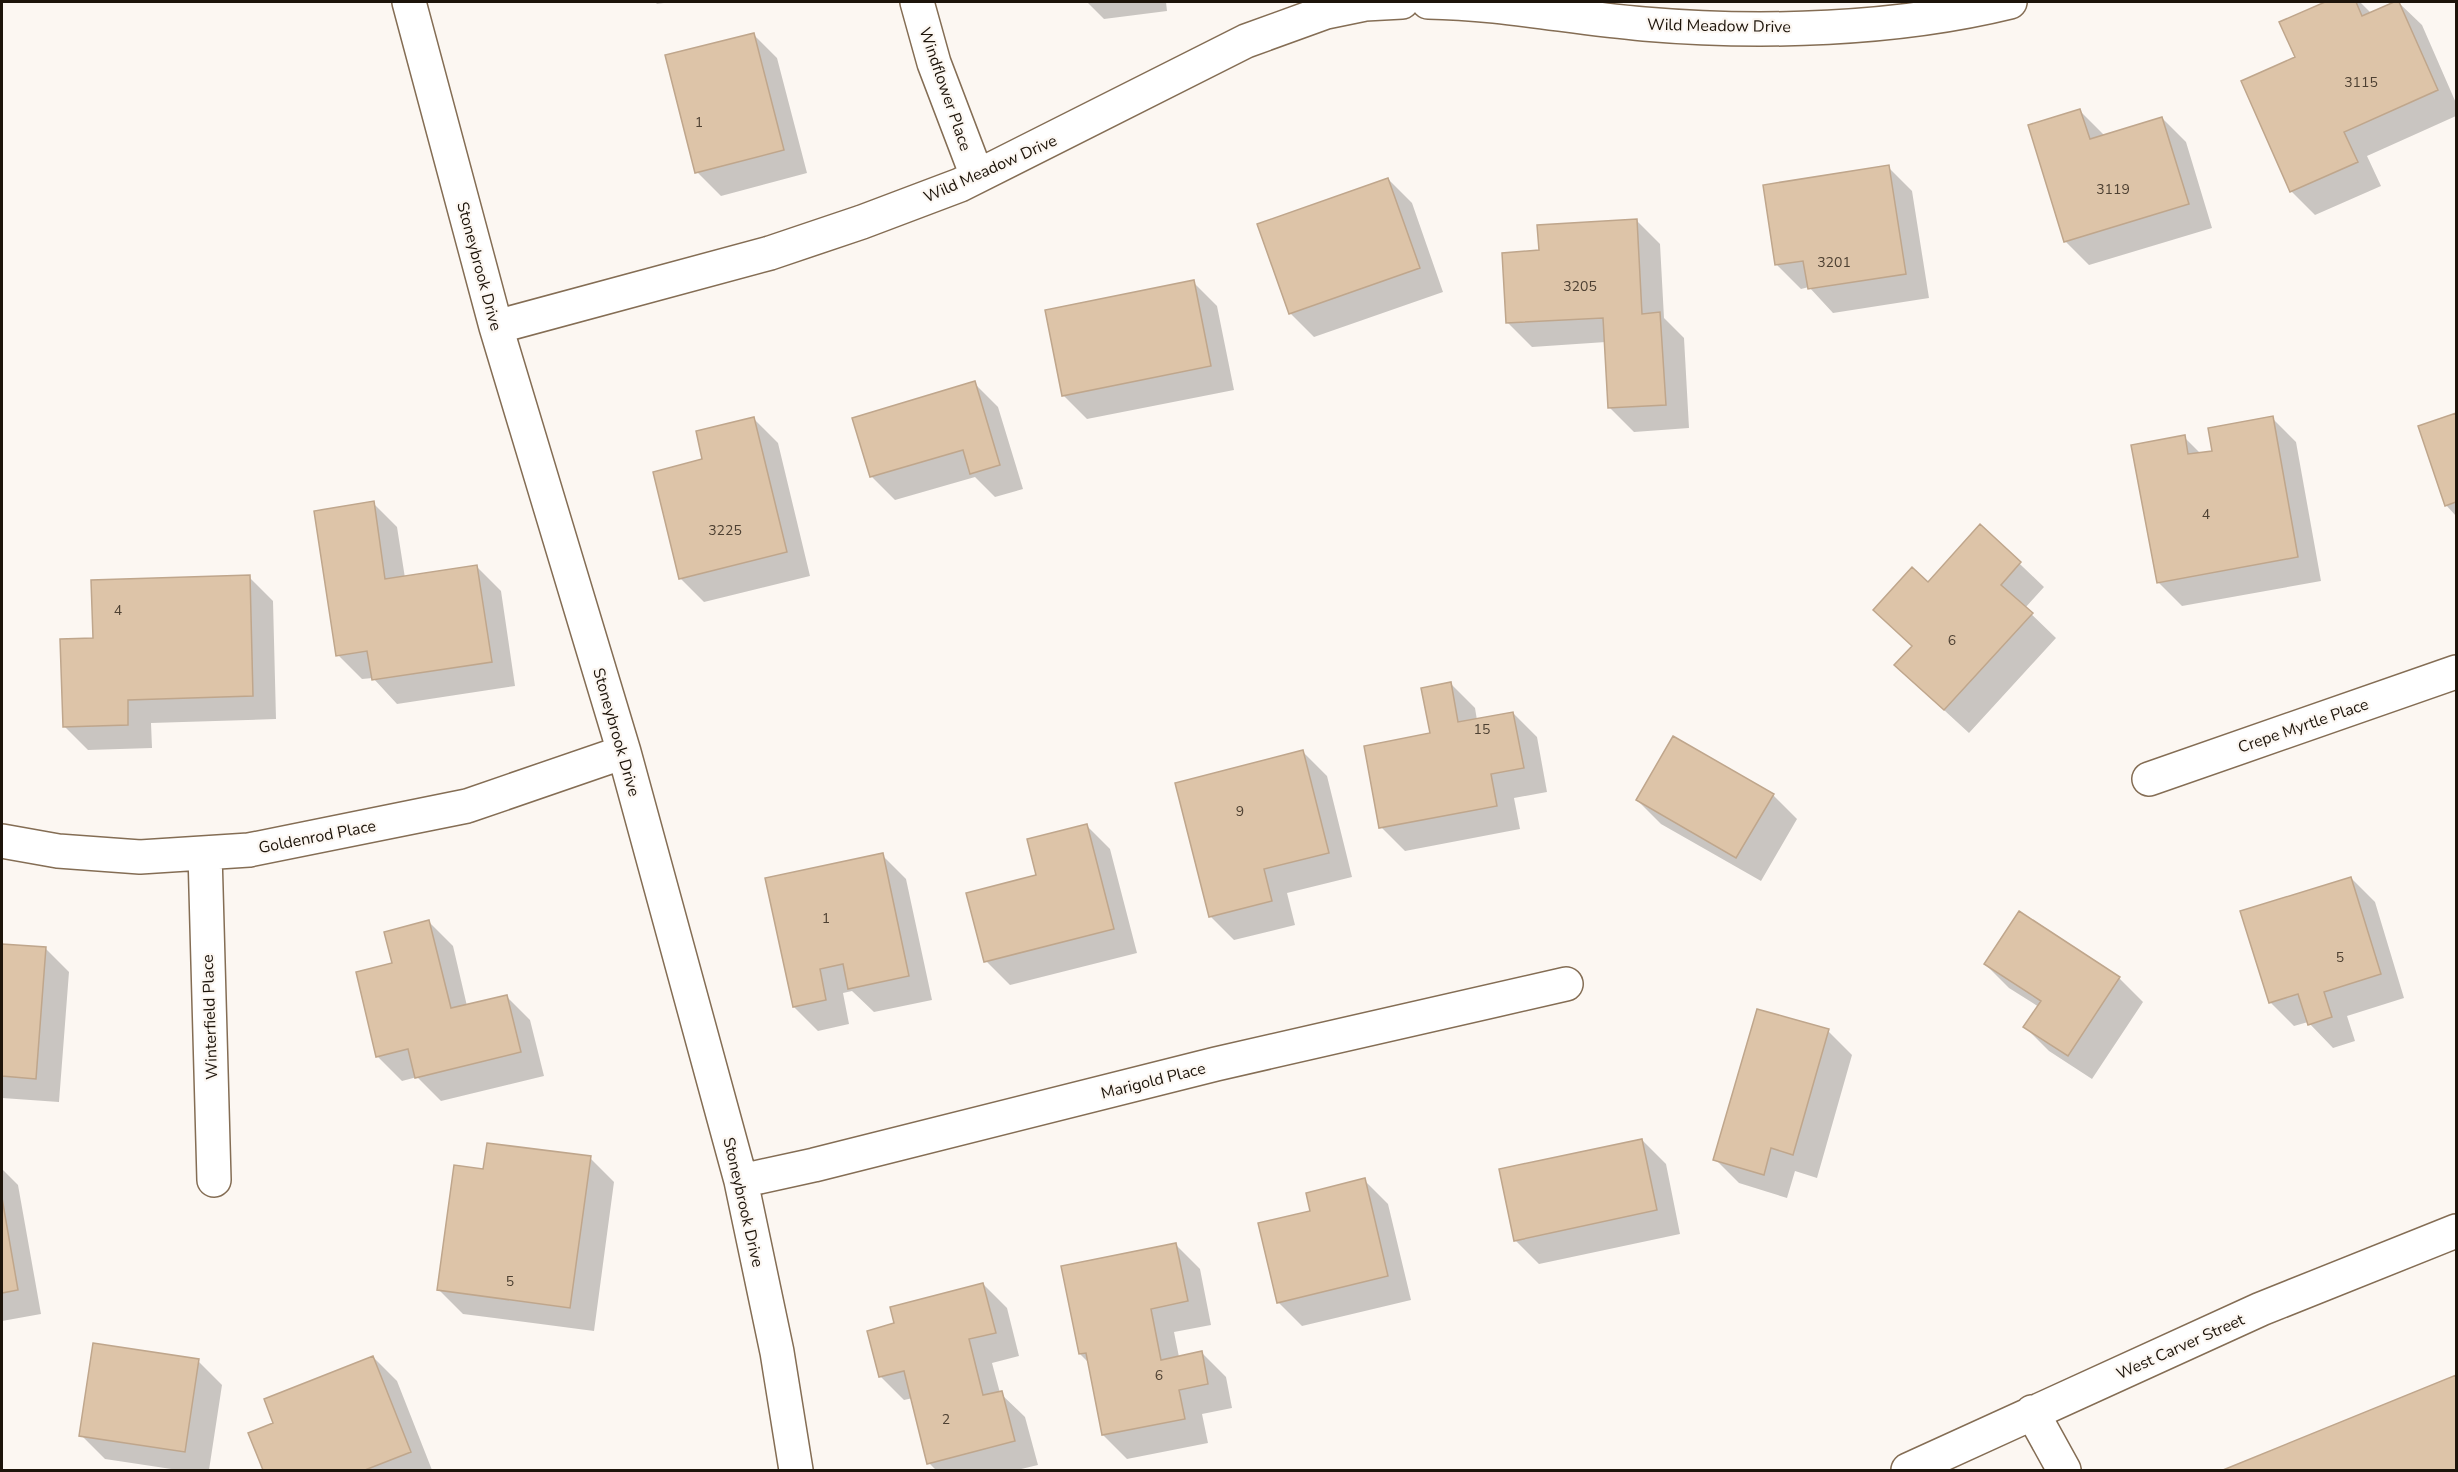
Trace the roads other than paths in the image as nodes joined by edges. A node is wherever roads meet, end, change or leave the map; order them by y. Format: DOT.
graph roads {
  1 [pos="410,2"];
  2 [pos="917,2"];
  3 [pos="1402,2"];
  4 [pos="1428,2"];
  5 [pos="2010,2"];
  6 [pos="1776,15"];
  7 [pos="977,176"];
  8 [pos="496,327"];
  9 [pos="2457,672"];
  10 [pos="624,752"];
  11 [pos="2150,778"];
  12 [pos="2,841"];
  13 [pos="205,853"];
  14 [pos="1566,984"];
  15 [pos="214,1180"];
  16 [pos="741,1181"];
  17 [pos="2457,1231"];
  18 [pos="2032,1412"];
  19 [pos="796,1470"];
  20 [pos="1908,1470"];
  21 [pos="2064,1470"];
  1 -- 8 [label="street, Stoneybrook Drive"];
  2 -- 7 [label="street, Windflower Place"];
  3 -- 7 [label="street, Wild Meadow Drive"];
  4 -- 6 [label="street, Wild Meadow Drive"];
  5 -- 6 [label="street, Wild Meadow Drive"];
  7 -- 8 [label="street, Wild Meadow Drive"];
  8 -- 10 [label="street, Stoneybrook Drive"];
  9 -- 11 [label="street, Crepe Myrtle Place"];
  10 -- 13 [label="street, Goldenrod Place"];
  10 -- 16 [label="street, Stoneybrook Drive"];
  12 -- 13 [label="street, Goldenrod Place"];
  13 -- 15 [label="street, Winterfield Place"];
  14 -- 16 [label="street, Marigold Place"];
  16 -- 19 [label="street, Stoneybrook Drive"];
  17 -- 18 [label="street, West Carver Street"];
  18 -- 20 [label="street, West Carver Street"];
  18 -- 21 [label="street"];
}
